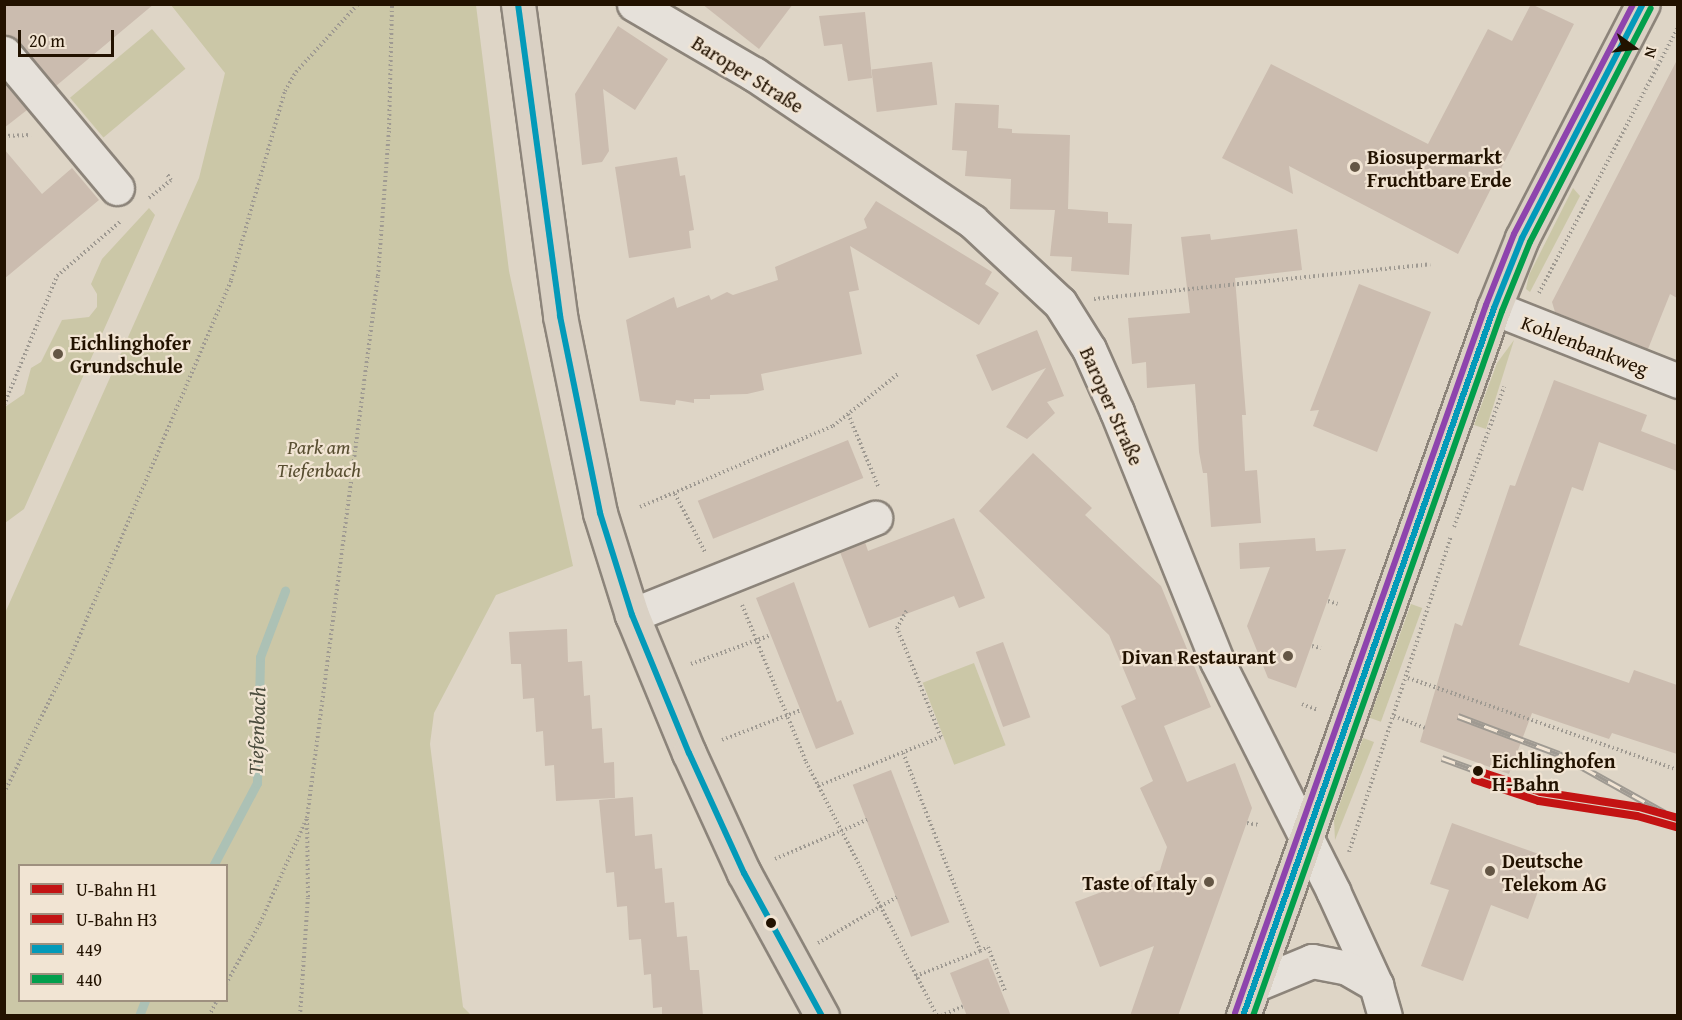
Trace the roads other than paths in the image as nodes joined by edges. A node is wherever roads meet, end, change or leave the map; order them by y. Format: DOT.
graph roads {
  1 [pos="518,4"];
  2 [pos="634,4"];
  3 [pos="1643,4"];
  4 [pos="4,53"];
  5 [pos="126,199"];
  6 [pos="1494,308"];
  7 [pos="1677,381"];
  8 [pos="875,518"];
  9 [pos="632,615"];
  10 [pos="1306,838"];
  11 [pos="1254,985"];
  12 [pos="1380,1000"];
  13 [pos="822,1016"];
  14 [pos="1243,1016"];
  1 -- 9 [label="main road"];
  2 -- 10 [label="street, Baroper Straße"];
  3 -- 6 [label="main road"];
  4 -- 5 [label="street"];
  6 -- 7 [label="street, Kohlenbankweg"];
  6 -- 10 [label="main road"];
  8 -- 9 [label="street"];
  9 -- 13 [label="main road"];
  10 -- 11 [label="main road"];
  10 -- 12 [label="street, Baroper Straße"];
  11 -- 12 [label="street, Baroper Straße"];
  11 -- 14 [label="main road"];
}
